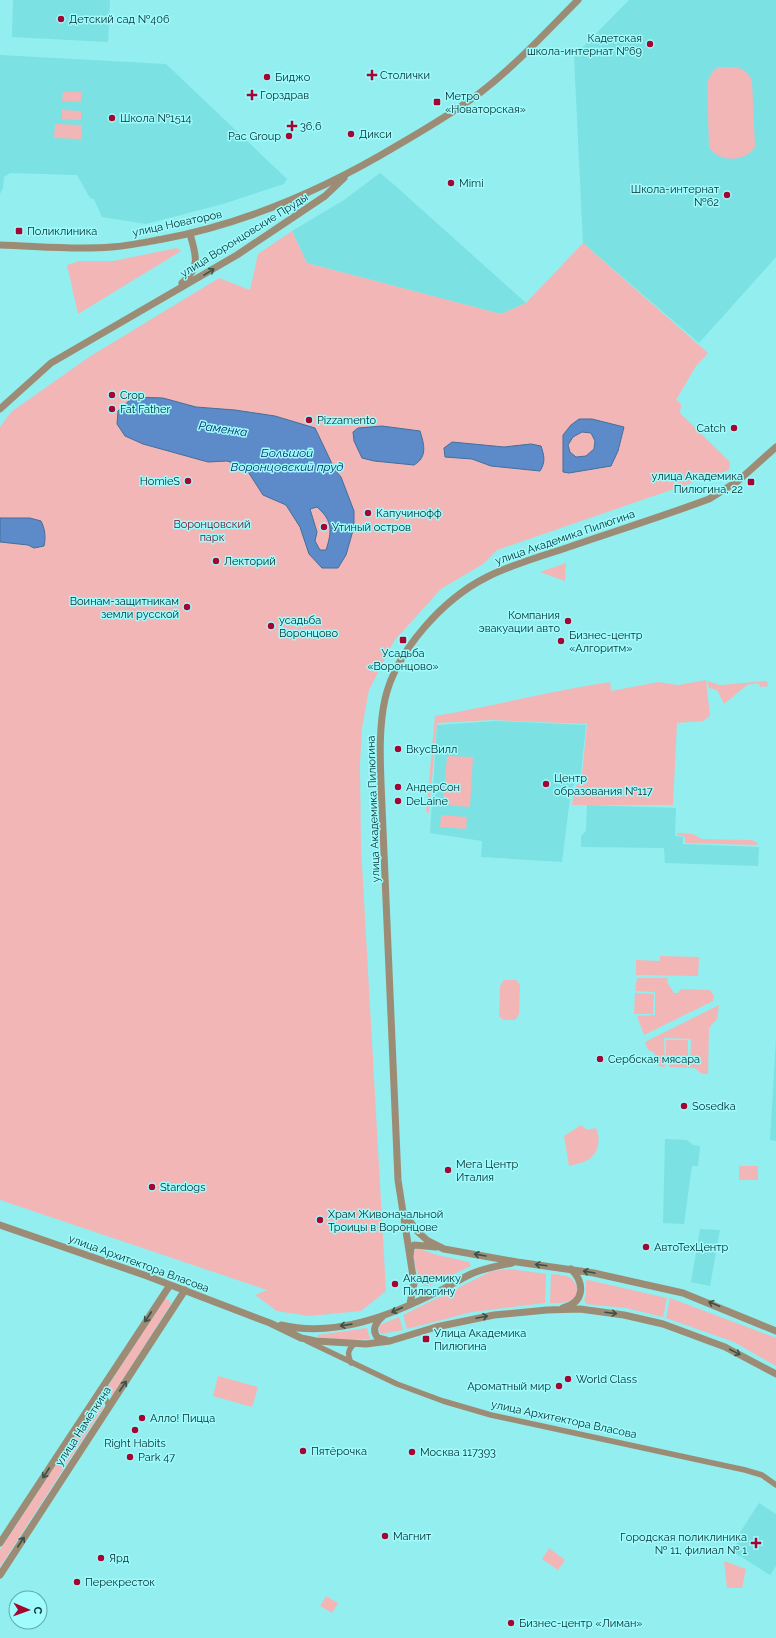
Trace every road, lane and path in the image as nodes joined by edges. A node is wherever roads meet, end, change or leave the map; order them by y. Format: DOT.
graph roads {
  1 [pos="578,0"];
  2 [pos="349,174"];
  3 [pos="325,196"];
  4 [pos="190,234"];
  5 [pos="0,245"];
  6 [pos="175,290"];
  7 [pos="0,409"];
  8 [pos="776,447"];
  9 [pos="402,1209"];
  10 [pos="0,1225"];
  11 [pos="444,1249"];
  12 [pos="409,1260"];
  13 [pos="517,1262"];
  14 [pos="570,1269"];
  15 [pos="170,1285"];
  16 [pos="185,1290"];
  17 [pos="410,1304"];
  18 [pos="557,1309"];
  19 [pos="384,1315"];
  20 [pos="270,1323"];
  21 [pos="776,1331"];
  22 [pos="301,1338"];
  23 [pos="390,1341"];
  24 [pos="354,1344"];
  25 [pos="351,1362"];
  26 [pos="776,1374"];
  27 [pos="94,1400"];
  28 [pos="107,1410"];
  29 [pos="776,1485"];
  30 [pos="0,1543"];
  31 [pos="0,1575"];
  1 -- 2 [label="street, улица Новаторов"];
  2 -- 3 [label="street, улица Новаторов"];
  2 -- 4 [label="street, улица Новаторов"];
  6 -- 3 [label="street, улица Воронцовские Пруды, one-way"];
  4 -- 5 [label="street, улица Новаторов"];
  4 -- 6 [label="street, улица Воронцовские Пруды"];
  6 -- 7 [label="street, улица Воронцовские Пруды"];
  8 -- 9 [label="street, улица Академика Пилюгина"];
  9 -- 11 [label="street, улица Академика Пилюгина"];
  9 -- 12 [label="street, улица Академика Пилюгина"];
  10 -- 15 [label="street, улица Архитектора Власова"];
  11 -- 12 [label="street"];
  13 -- 11 [label="street, улица Академика Пилюгина, one-way"];
  12 -- 17 [label="street, улица Академика Пилюгина"];
  14 -- 13 [label="street, улица Академика Пилюгина, one-way"];
  13 -- 17 [label="street, улица Академика Пилюгина"];
  14 -- 18 [label="street"];
  21 -- 14 [label="street, улица Академика Пилюгина, one-way"];
  15 -- 16 [label="street, улица Архитектора Власова"];
  15 -- 27 [label="street, улица Намёткина, one-way"];
  16 -- 20 [label="street, улица Архитектора Власова"];
  28 -- 16 [label="street, улица Намёткина, one-way"];
  17 -- 19 [label="street, улица Академика Пилюгина, one-way"];
  23 -- 18 [label="street, one-way"];
  18 -- 26 [label="street, one-way"];
  19 -- 20 [label="street, улица Академика Пилюгина, one-way"];
  19 -- 23 [label="street"];
  20 -- 22 [label="street"];
  22 -- 24 [label="street"];
  22 -- 25 [label="street, улица Архитектора Власова"];
  23 -- 24 [label="street"];
  24 -- 25 [label="street"];
  25 -- 29 [label="street, улица Архитектора Власова"];
  27 -- 28 [label="street"];
  27 -- 30 [label="street, улица Намёткина, one-way"];
  31 -- 28 [label="street, улица Намёткина, one-way"];
}
